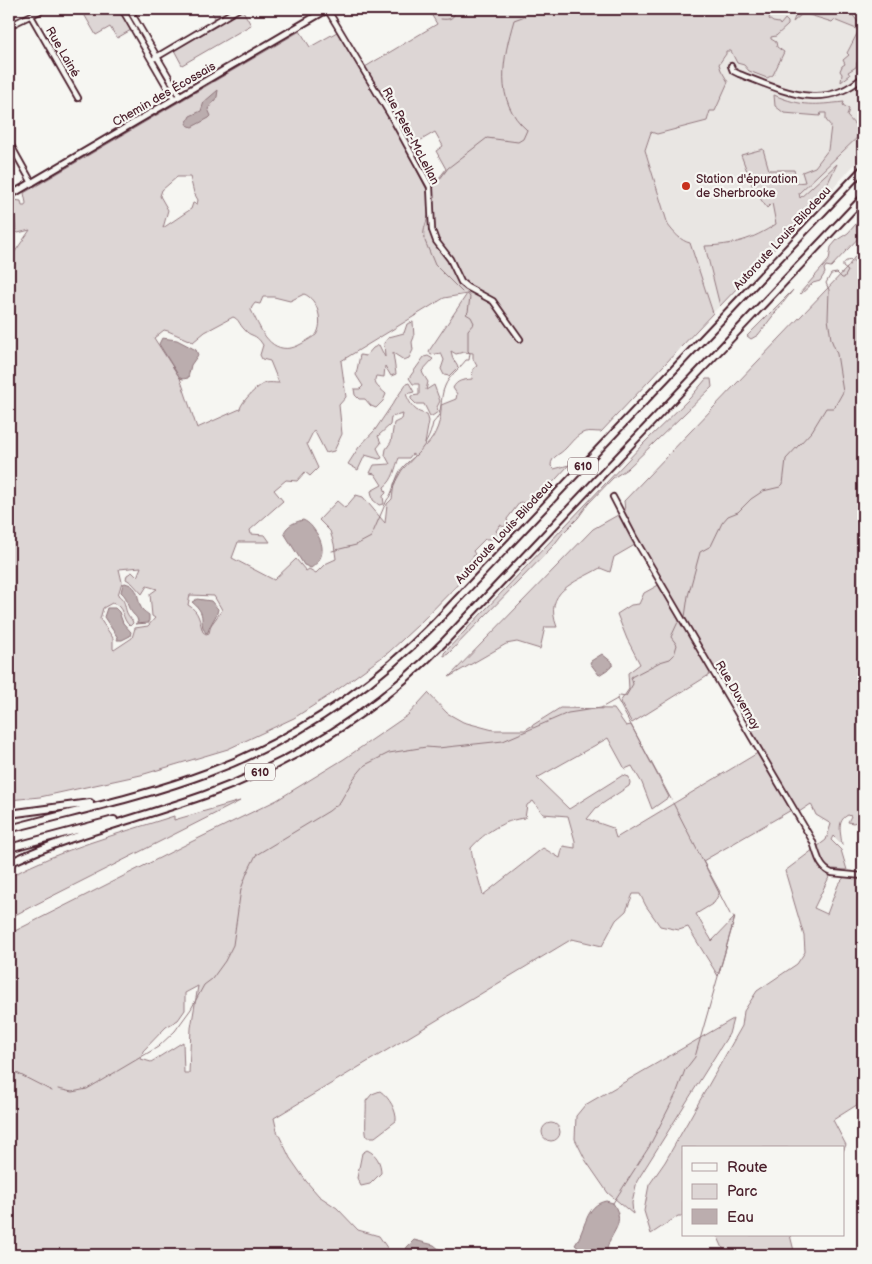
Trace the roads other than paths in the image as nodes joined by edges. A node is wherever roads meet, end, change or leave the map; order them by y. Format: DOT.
graph roads {
  1 [pos="44,9"];
  2 [pos="122,9"];
  3 [pos="129,9"];
  4 [pos="238,9"];
  5 [pos="328,9"];
  6 [pos="31,16"];
  7 [pos="9,26"];
  8 [pos="157,57"];
  9 [pos="152,60"];
  10 [pos="731,66"];
  11 [pos="863,77"];
  12 [pos="180,96"];
  13 [pos="78,98"];
  14 [pos="174,99"];
  15 [pos="9,142"];
  16 [pos="863,169"];
  17 [pos="32,183"];
  18 [pos="9,196"];
  19 [pos="863,198"];
  20 [pos="520,339"];
  21 [pos="613,496"];
  22 [pos="119,799"];
  23 [pos="174,805"];
  24 [pos="9,814"];
  25 [pos="9,829"];
  26 [pos="9,848"];
  27 [pos="9,863"];
  28 [pos="863,876"];
  1 -- 6 [label="street"];
  2 -- 9 [label="street"];
  3 -- 8 [label="street"];
  4 -- 8 [label="street"];
  5 -- 12 [label="main road, Chemin des Écossais"];
  5 -- 20 [label="street, Rue Peter-McLellan"];
  6 -- 7 [label="street"];
  6 -- 13 [label="street, Rue Lainé"];
  8 -- 9 [label="street"];
  8 -- 12 [label="street"];
  9 -- 14 [label="street"];
  10 -- 11 [label="street"];
  12 -- 14 [label="main road, Chemin des Écossais"];
  14 -- 17 [label="main road, Chemin des Écossais"];
  15 -- 17 [label="street"];
  16 -- 22 [label="highway, Autoroute Louis-Bilodeau / 610"];
  17 -- 18 [label="main road, Chemin des Écossais"];
  19 -- 23 [label="highway, 610"];
  21 -- 28 [label="street, Rue Duvernay"];
  22 -- 24 [label="highway"];
  22 -- 25 [label="highway"];
  23 -- 26 [label="highway"];
  23 -- 27 [label="highway"];
}
